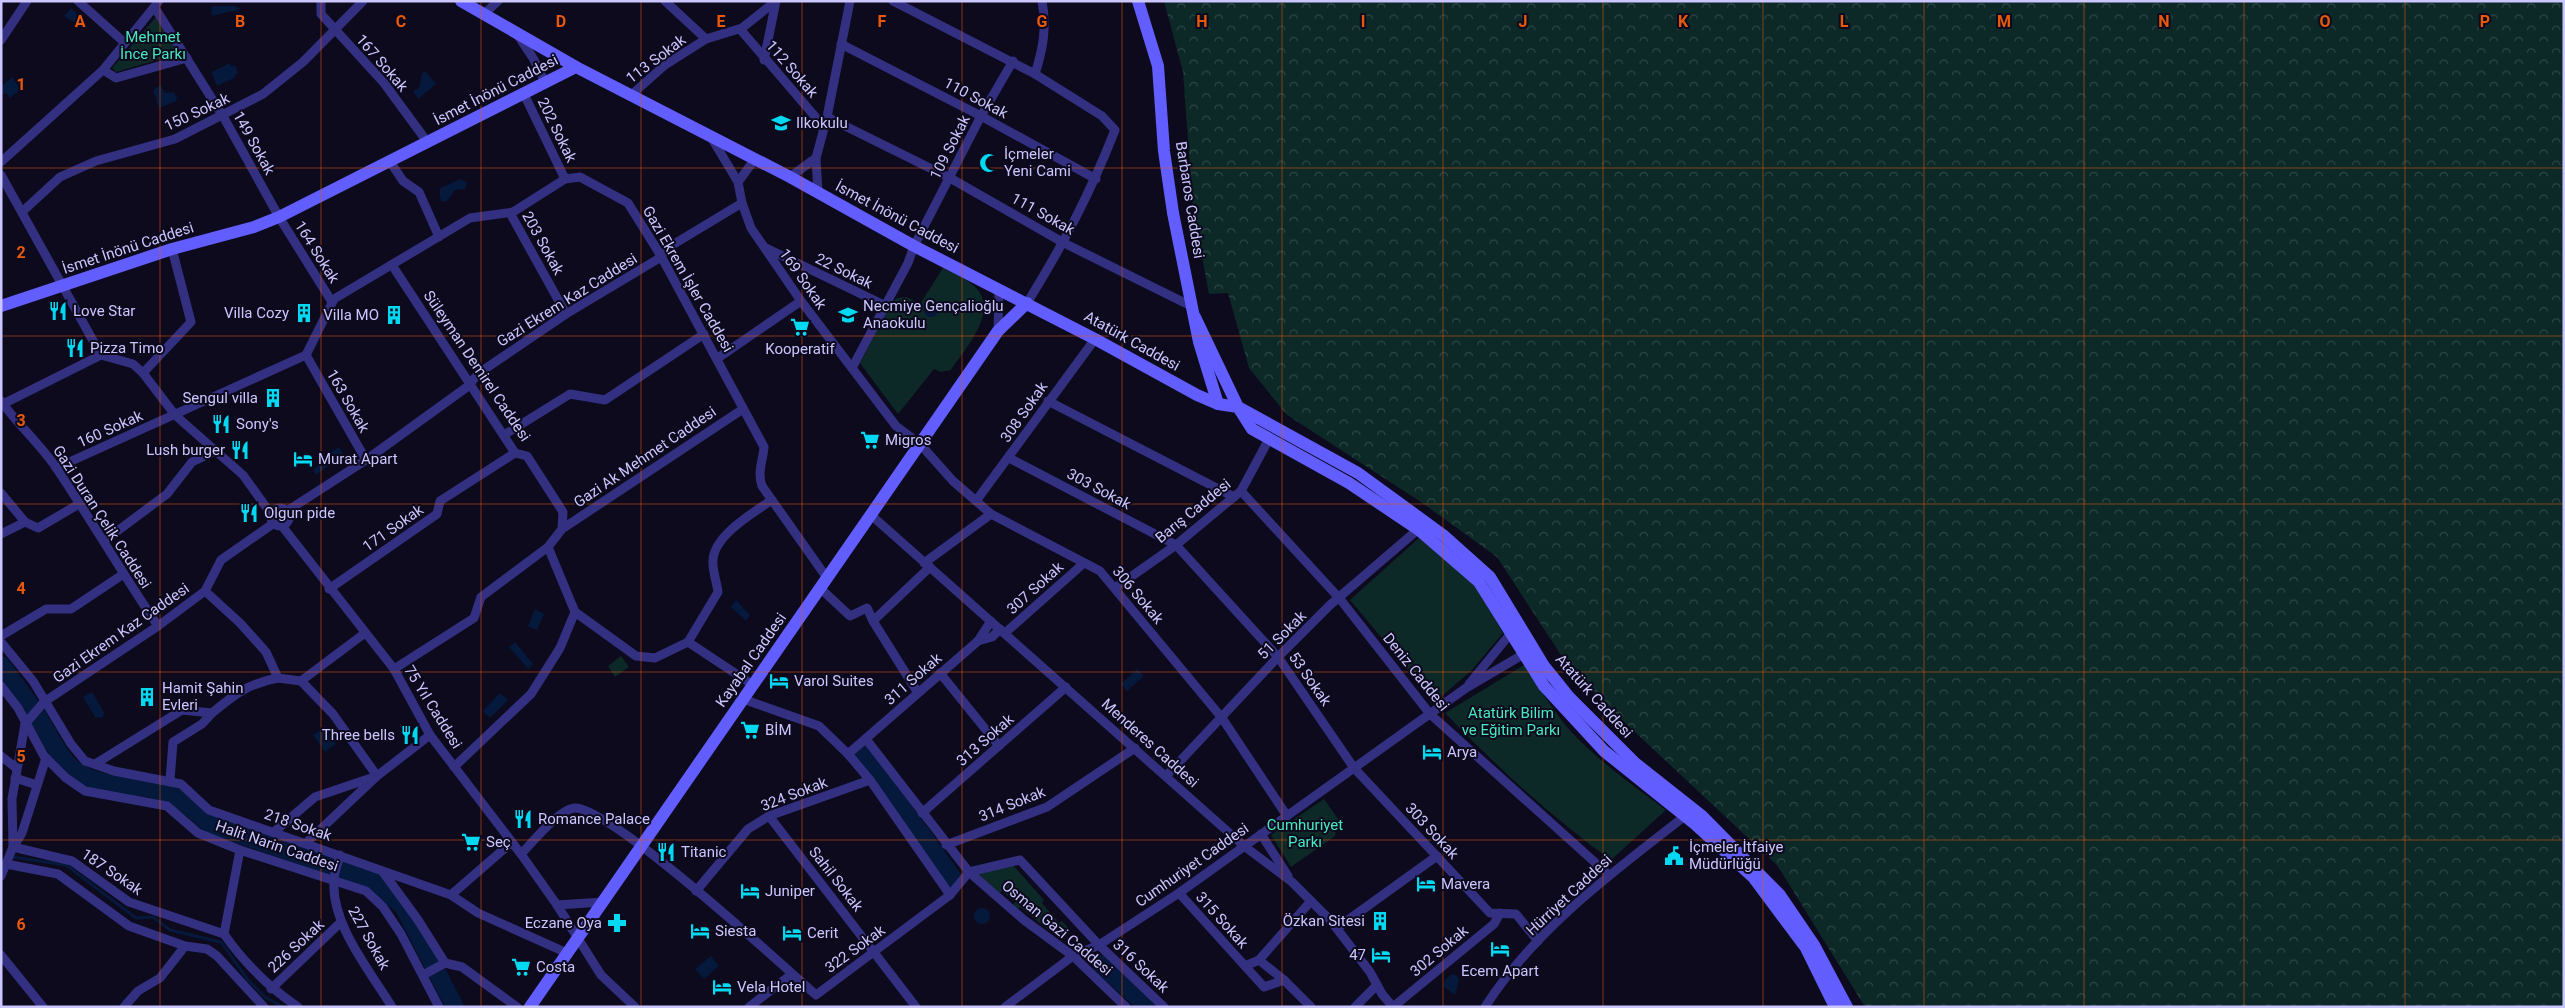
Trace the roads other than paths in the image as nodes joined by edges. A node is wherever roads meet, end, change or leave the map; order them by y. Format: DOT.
graph roads {
  1 [pos="78,1"];
  2 [pos="321,1"];
  3 [pos="363,1"];
  4 [pos="462,1"];
  5 [pos="498,1"];
  6 [pos="665,1"];
  7 [pos="776,1"];
  8 [pos="850,1"];
  9 [pos="893,1"];
  10 [pos="1042,1"];
  11 [pos="1138,1"];
  12 [pos="23,3"];
  13 [pos="157,4"];
  14 [pos="484,14"];
  15 [pos="740,28"];
  16 [pos="334,30"];
  17 [pos="516,32"];
  18 [pos="706,39"];
  19 [pos="1,40"];
  20 [pos="125,43"];
  21 [pos="841,44"];
  22 [pos="187,58"];
  23 [pos="764,60"];
  24 [pos="1013,61"];
  25 [pos="576,67"];
  26 [pos="103,70"];
  27 [pos="1036,74"];
  28 [pos="546,82"];
  29 [pos="523,92"];
  30 [pos="630,96"];
  31 [pos="223,116"];
  32 [pos="982,116"];
  33 [pos="827,117"];
  34 [pos="824,127"];
  35 [pos="711,136"];
  36 [pos="428,143"];
  37 [pos="816,158"];
  38 [pos="755,159"];
  39 [pos="389,160"];
  40 [pos="1,162"];
  41 [pos="1,175"];
  42 [pos="790,177"];
  43 [pos="950,178"];
  44 [pos="565,179"];
  45 [pos="1096,180"];
  46 [pos="738,182"];
  47 [pos="818,193"];
  48 [pos="742,203"];
  49 [pos="22,212"];
  50 [pos="510,213"];
  51 [pos="279,216"];
  52 [pos="439,237"];
  53 [pos="1064,243"];
  54 [pos="914,246"];
  55 [pos="764,248"];
  56 [pos="172,249"];
  57 [pos="662,256"];
  58 [pos="392,265"];
  59 [pos="64,286"];
  60 [pos="999,290"];
  61 [pos="1012,296"];
  62 [pos="801,301"];
  63 [pos="332,302"];
  64 [pos="1027,303"];
  65 [pos="1,306"];
  66 [pos="886,306"];
  67 [pos="1194,312"];
  68 [pos="566,314"];
  69 [pos="998,332"];
  70 [pos="704,334"];
  71 [pos="1095,339"];
  72 [pos="100,355"];
  73 [pos="306,356"];
  74 [pos="718,358"];
  75 [pos="852,368"];
  76 [pos="143,373"];
  77 [pos="470,383"];
  78 [pos="1048,401"];
  79 [pos="2,403"];
  80 [pos="1218,404"];
  81 [pos="1238,407"];
  82 [pos="743,409"];
  83 [pos="175,415"];
  84 [pos="504,436"];
  85 [pos="1269,438"];
  86 [pos="920,444"];
  87 [pos="216,451"];
  88 [pos="515,453"];
  89 [pos="1009,458"];
  90 [pos="366,460"];
  91 [pos="56,468"];
  92 [pos="1,493"];
  93 [pos="1238,494"];
  94 [pos="772,500"];
  95 [pos="976,500"];
  96 [pos="79,504"];
  97 [pos="287,512"];
  98 [pos="271,514"];
  99 [pos="991,514"];
  100 [pos="871,515"];
  101 [pos="25,522"];
  102 [pos="278,524"];
  103 [pos="1422,526"];
  104 [pos="562,529"];
  105 [pos="1,534"];
  106 [pos="104,541"];
  107 [pos="1176,545"];
  108 [pos="548,547"];
  109 [pos="1084,563"];
  110 [pos="927,565"];
  111 [pos="122,575"];
  112 [pos="824,583"];
  113 [pos="1115,588"];
  114 [pos="329,589"];
  115 [pos="206,591"];
  116 [pos="1340,599"];
  117 [pos="575,612"];
  118 [pos="874,621"];
  119 [pos="991,621"];
  120 [pos="158,626"];
  121 [pos="1002,631"];
  122 [pos="365,633"];
  123 [pos="1511,633"];
  124 [pos="1524,633"];
  125 [pos="1,636"];
  126 [pos="978,641"];
  127 [pos="1,642"];
  128 [pos="688,642"];
  129 [pos="1529,652"];
  130 [pos="1278,657"];
  131 [pos="394,669"];
  132 [pos="940,673"];
  133 [pos="278,678"];
  134 [pos="301,681"];
  135 [pos="753,685"];
  136 [pos="1,686"];
  137 [pos="1066,687"];
  138 [pos="1466,688"];
  139 [pos="918,693"];
  140 [pos="744,699"];
  141 [pos="44,702"];
  142 [pos="212,713"];
  143 [pos="1430,714"];
  144 [pos="1222,718"];
  145 [pos="25,724"];
  146 [pos="430,735"];
  147 [pos="866,739"];
  148 [pos="999,746"];
  149 [pos="1135,748"];
  150 [pos="848,754"];
  151 [pos="1,756"];
  152 [pos="46,758"];
  153 [pos="95,764"];
  154 [pos="454,767"];
  155 [pos="16,768"];
  156 [pos="1354,768"];
  157 [pos="377,776"];
  158 [pos="1166,776"];
  159 [pos="15,778"];
  160 [pos="170,780"];
  161 [pos="870,780"];
  162 [pos="38,785"];
  163 [pos="1,799"];
  164 [pos="12,800"];
  165 [pos="922,813"];
  166 [pos="769,816"];
  167 [pos="1286,816"];
  168 [pos="1685,816"];
  169 [pos="274,832"];
  170 [pos="1261,834"];
  171 [pos="306,843"];
  172 [pos="512,843"];
  173 [pos="946,845"];
  174 [pos="642,846"];
  175 [pos="1244,846"];
  176 [pos="12,847"];
  177 [pos="240,850"];
  178 [pos="521,854"];
  179 [pos="340,855"];
  180 [pos="1437,856"];
  181 [pos="6,860"];
  182 [pos="383,872"];
  183 [pos="969,872"];
  184 [pos="1609,875"];
  185 [pos="1,876"];
  186 [pos="334,879"];
  187 [pos="1292,882"];
  188 [pos="696,891"];
  189 [pos="1179,893"];
  190 [pos="451,895"];
  191 [pos="950,895"];
  192 [pos="1311,901"];
  193 [pos="602,902"];
  194 [pos="557,905"];
  195 [pos="1500,914"];
  196 [pos="341,922"];
  197 [pos="1337,928"];
  198 [pos="224,934"];
  199 [pos="578,938"];
  200 [pos="1538,941"];
  201 [pos="1099,945"];
  202 [pos="185,946"];
  203 [pos="876,952"];
  204 [pos="567,953"];
  205 [pos="1,955"];
  206 [pos="1073,956"];
  207 [pos="1259,960"];
  208 [pos="446,963"];
  209 [pos="1245,966"];
  210 [pos="792,974"];
  211 [pos="423,975"];
  212 [pos="1284,980"];
  213 [pos="1377,985"];
  214 [pos="270,989"];
  215 [pos="257,1005"];
  216 [pos="40,1006"];
  217 [pos="124,1007"];
  218 [pos="298,1007"];
  219 [pos="392,1007"];
  220 [pos="439,1007"];
  221 [pos="517,1007"];
  222 [pos="530,1007"];
  223 [pos="635,1007"];
  224 [pos="749,1007"];
  225 [pos="916,1007"];
  226 [pos="1004,1007"];
  227 [pos="1126,1007"];
  228 [pos="1164,1007"];
  229 [pos="1311,1007"];
  230 [pos="1355,1007"];
  231 [pos="1393,1007"];
  232 [pos="1485,1007"];
  233 [pos="1835,1007"];
  234 [pos="1847,1007"];
  1 -- 20 [label="street"];
  2 -- 16 [label="street, 167 Sokak"];
  3 -- 16 [label="street, 150 Sokak"];
  4 -- 14 [label="street"];
  5 -- 14 [label="street"];
  6 -- 18 [label="street"];
  7 -- 15 [label="street, 113 Sokak"];
  7 -- 23 [label="street"];
  8 -- 21 [label="street"];
  9 -- 24 [label="street"];
  10 -- 27 [label="street"];
  11 -- 67 [label="street, Barbaros Caddesi"];
  12 -- 19 [label="street"];
  13 -- 20 [label="street"];
  13 -- 22 [label="street, 149 Sokak"];
  14 -- 17 [label="street"];
  15 -- 18 [label="street, 113 Sokak"];
  15 -- 23 [label="street, 112 Sokak"];
  16 -- 31 [label="street, 150 Sokak"];
  16 -- 36 [label="street, 167 Sokak"];
  17 -- 25 [label="street"];
  17 -- 28 [label="street"];
  18 -- 30 [label="street, 113 Sokak"];
  20 -- 26 [label="street"];
  21 -- 32 [label="street, 110 Sokak"];
  21 -- 33 [label="street"];
  22 -- 26 [label="street"];
  22 -- 31 [label="street, 149 Sokak"];
  23 -- 34 [label="street, 112 Sokak"];
  24 -- 27 [label="street"];
  24 -- 32 [label="street, 109 Sokak"];
  25 -- 28 [label="street, İsmet İnönü Caddesi"];
  25 -- 30 [label="street, İsmet İnönü Caddesi"];
  26 -- 40 [label="street"];
  27 -- 45 [label="street"];
  28 -- 29 [label="street, İsmet İnönü Caddesi"];
  29 -- 36 [label="street, İsmet İnönü Caddesi"];
  29 -- 44 [label="street, 202 Sokak"];
  30 -- 35 [label="street, İsmet İnönü Caddesi"];
  31 -- 49 [label="street, 150 Sokak"];
  31 -- 51 [label="street, 149 Sokak"];
  32 -- 43 [label="street, 109 Sokak"];
  32 -- 45 [label="street, 110 Sokak"];
  33 -- 34 [label="street"];
  33 -- 43 [label="street, 111 Sokak"];
  34 -- 37 [label="street"];
  35 -- 38 [label="street, İsmet İnönü Caddesi"];
  35 -- 46 [label="street, 169 Sokak"];
  36 -- 39 [label="street, İsmet İnönü Caddesi"];
  37 -- 42 [label="street"];
  37 -- 47 [label="street"];
  38 -- 42 [label="street, İsmet İnönü Caddesi"];
  38 -- 46 [label="street"];
  39 -- 51 [label="street, İsmet İnönü Caddesi"];
  39 -- 52 [label="street"];
  41 -- 49 [label="street"];
  42 -- 47 [label="street, İsmet İnönü Caddesi"];
  43 -- 53 [label="street, 111 Sokak"];
  43 -- 54 [label="street, 109 Sokak"];
  44 -- 50 [label="street"];
  44 -- 57 [label="street, Gazi Ekrem İşler Caddesi"];
  45 -- 53 [label="street"];
  46 -- 48 [label="street, 169 Sokak"];
  47 -- 54 [label="street, İsmet İnönü Caddesi"];
  48 -- 55 [label="street, 169 Sokak"];
  48 -- 57 [label="street, Gazi Ekrem Kaz Caddesi"];
  49 -- 59 [label="street"];
  50 -- 52 [label="street"];
  50 -- 68 [label="street, 203 Sokak"];
  51 -- 56 [label="street, İsmet İnönü Caddesi"];
  51 -- 63 [label="street, 164 Sokak"];
  52 -- 58 [label="street"];
  53 -- 64 [label="street"];
  53 -- 67 [label="street, 111 Sokak"];
  54 -- 60 [label="street, İsmet İnönü Caddesi"];
  54 -- 66 [label="street, 109 Sokak"];
  55 -- 62 [label="street, 169 Sokak"];
  55 -- 66 [label="street, 22 Sokak"];
  56 -- 59 [label="street, İsmet İnönü Caddesi"];
  56 -- 76 [label="street"];
  57 -- 68 [label="street, Gazi Ekrem Kaz Caddesi"];
  57 -- 70 [label="street, Gazi Ekrem İşler Caddesi"];
  58 -- 63 [label="street"];
  58 -- 77 [label="street, Süleyman Demirel Caddesi"];
  59 -- 65 [label="street, İsmet İnönü Caddesi"];
  59 -- 72 [label="street"];
  60 -- 61 [label="street, İsmet İnönü Caddesi"];
  60 -- 69 [label="street"];
  61 -- 64 [label="street, Atatürk Caddesi"];
  62 -- 74 [label="street"];
  62 -- 75 [label="street, 169 Sokak"];
  63 -- 73 [label="street"];
  64 -- 69 [label="street, Kayabal Caddesi"];
  64 -- 71 [label="street, Atatürk Caddesi"];
  66 -- 75 [label="street, 109 Sokak"];
  67 -- 80 [label="street, Barbaros Caddesi"];
  67 -- 81 [label="street, Atatürk Caddesi"];
  68 -- 77 [label="street, Gazi Ekrem Kaz Caddesi"];
  69 -- 86 [label="street, Kayabal Caddesi"];
  70 -- 74 [label="street, Gazi Ekrem İşler Caddesi"];
  70 -- 84 [label="street"];
  71 -- 78 [label="street, 308 Sokak"];
  71 -- 80 [label="street, Atatürk Caddesi"];
  72 -- 76 [label="street"];
  72 -- 79 [label="street"];
  73 -- 83 [label="street"];
  73 -- 90 [label="street, 163 Sokak"];
  74 -- 82 [label="street, Gazi Ekrem İşler Caddesi"];
  75 -- 86 [label="street, 169 Sokak"];
  76 -- 83 [label="street"];
  77 -- 84 [label="street, Süleyman Demirel Caddesi"];
  77 -- 90 [label="street, Gazi Ekrem Kaz Caddesi"];
  78 -- 89 [label="street, 308 Sokak"];
  78 -- 93 [label="street, Deniz Caddesi"];
  79 -- 91 [label="street, Gazi Duran Çelik Caddesi"];
  80 -- 81 [label="street, Atatürk Caddesi"];
  81 -- 85 [label="street, Atatürk Caddesi"];
  81 -- 103 [label="street, Atatürk Caddesi"];
  82 -- 94 [label="street, Gazi Ekrem İşler Caddesi"];
  82 -- 104 [label="street, Gazi Ak Mehmet Caddesi"];
  83 -- 87 [label="street"];
  83 -- 91 [label="street, 160 Sokak"];
  84 -- 88 [label="street, Süleyman Demirel Caddesi"];
  85 -- 93 [label="street, Barış Caddesi"];
  85 -- 103 [label="street, Atatürk Caddesi"];
  86 -- 95 [label="street, 306 Sokak"];
  86 -- 100 [label="street, Kayabal Caddesi"];
  87 -- 98 [label="street"];
  87 -- 106 [label="street"];
  88 -- 104 [label="street, Süleyman Demirel Caddesi"];
  88 -- 114 [label="street, 171 Sokak"];
  89 -- 95 [label="street, 308 Sokak"];
  89 -- 107 [label="street, 303 Sokak"];
  90 -- 97 [label="street, Gazi Ekrem Kaz Caddesi"];
  91 -- 96 [label="street, Gazi Duran Çelik Caddesi"];
  92 -- 101 [label="street"];
  93 -- 107 [label="street, Barış Caddesi"];
  93 -- 116 [label="street, Deniz Caddesi"];
  94 -- 112 [label="street, Gazi Ekrem İşler Caddesi"];
  94 -- 128 [label="street"];
  95 -- 99 [label="street, 306 Sokak"];
  96 -- 101 [label="street"];
  96 -- 106 [label="street, Gazi Duran Çelik Caddesi"];
  97 -- 98 [label="street"];
  97 -- 102 [label="street"];
  98 -- 102 [label="street, 75 Yıl Caddesi"];
  99 -- 109 [label="street, 306 Sokak"];
  99 -- 110 [label="street"];
  100 -- 110 [label="street, Menderes Caddesi"];
  100 -- 112 [label="street, Kayabal Caddesi"];
  101 -- 105 [label="street"];
  102 -- 114 [label="street, 75 Yıl Caddesi"];
  102 -- 115 [label="street, Gazi Ekrem Kaz Caddesi"];
  103 -- 116 [label="street, 51 Sokak"];
  103 -- 123 [label="street, Atatürk Caddesi"];
  103 -- 124 [label="street, Atatürk Caddesi"];
  104 -- 108 [label="street"];
  106 -- 111 [label="street, Gazi Duran Çelik Caddesi"];
  107 -- 113 [label="street, Barış Caddesi"];
  107 -- 130 [label="street, 53 Sokak"];
  108 -- 117 [label="street"];
  108 -- 131 [label="street"];
  109 -- 113 [label="street, 306 Sokak"];
  109 -- 121 [label="street, 307 Sokak"];
  110 -- 118 [label="street"];
  110 -- 119 [label="street, Menderes Caddesi"];
  111 -- 120 [label="street, Gazi Duran Çelik Caddesi"];
  111 -- 125 [label="street"];
  112 -- 118 [label="street, Gazi Ekrem İşler Caddesi"];
  112 -- 135 [label="street, Kayabal Caddesi"];
  113 -- 144 [label="street, 306 Sokak"];
  114 -- 122 [label="street, 75 Yıl Caddesi"];
  115 -- 120 [label="street, Gazi Ekrem Kaz Caddesi"];
  115 -- 133 [label="street"];
  116 -- 130 [label="street, 51 Sokak"];
  116 -- 143 [label="street, Deniz Caddesi"];
  117 -- 128 [label="street"];
  117 -- 154 [label="street"];
  118 -- 139 [label="street"];
  119 -- 121 [label="street, Menderes Caddesi"];
  119 -- 126 [label="street"];
  120 -- 141 [label="street, Gazi Ekrem Kaz Caddesi"];
  121 -- 126 [label="street, 307 Sokak"];
  121 -- 137 [label="street, Menderes Caddesi"];
  122 -- 131 [label="street, 75 Yıl Caddesi"];
  122 -- 134 [label="street"];
  123 -- 124 [label="street"];
  123 -- 129 [label="street, Atatürk Caddesi"];
  123 -- 138 [label="street, Cumhuriyet Caddesi"];
  124 -- 129 [label="street, Atatürk Caddesi"];
  126 -- 132 [label="street, 311 Sokak"];
  127 -- 141 [label="street, 218 Sokak"];
  128 -- 135 [label="street"];
  129 -- 138 [label="street, Cumhuriyet Caddesi"];
  129 -- 168 [label="street, Atatürk Caddesi"];
  129 -- 234 [label="street, Atatürk Caddesi"];
  130 -- 144 [label="street, 51 Sokak"];
  130 -- 156 [label="street, 53 Sokak"];
  131 -- 146 [label="street, 75 Yıl Caddesi"];
  132 -- 139 [label="street, 311 Sokak"];
  132 -- 148 [label="street"];
  133 -- 134 [label="street"];
  133 -- 142 [label="street"];
  134 -- 157 [label="street"];
  135 -- 140 [label="street, Kayabal Caddesi"];
  136 -- 145 [label="street, Halit Narin Caddesi"];
  137 -- 148 [label="street, 313 Sokak"];
  137 -- 149 [label="street, Menderes Caddesi"];
  138 -- 143 [label="street, Cumhuriyet Caddesi"];
  139 -- 147 [label="street, 311 Sokak"];
  140 -- 150 [label="street"];
  140 -- 174 [label="street, Kayabal Caddesi"];
  141 -- 145 [label="street, Gazi Ekrem Kaz Caddesi"];
  141 -- 153 [label="street, 218 Sokak"];
  142 -- 153 [label="street"];
  142 -- 160 [label="street"];
  143 -- 156 [label="street, Cumhuriyet Caddesi"];
  143 -- 184 [label="street, Deniz Caddesi"];
  144 -- 158 [label="street, 51 Sokak"];
  144 -- 167 [label="street, 306 Sokak"];
  145 -- 152 [label="street, Halit Narin Caddesi"];
  145 -- 155 [label="street"];
  146 -- 154 [label="street, 75 Yıl Caddesi"];
  146 -- 157 [label="street"];
  147 -- 150 [label="street, 311 Sokak"];
  147 -- 165 [label="street, Osman Gazi Caddesi"];
  148 -- 165 [label="street, 313 Sokak"];
  149 -- 158 [label="street, Menderes Caddesi"];
  149 -- 173 [label="street, 314 Sokak"];
  150 -- 161 [label="street"];
  151 -- 155 [label="street"];
  152 -- 162 [label="street"];
  152 -- 177 [label="street, Halit Narin Caddesi"];
  153 -- 160 [label="street, 218 Sokak"];
  154 -- 172 [label="street, 75 Yıl Caddesi"];
  155 -- 159 [label="street"];
  156 -- 167 [label="street, Cumhuriyet Caddesi"];
  156 -- 180 [label="street, 303 Sokak"];
  157 -- 169 [label="street"];
  157 -- 171 [label="street"];
  158 -- 175 [label="street, Menderes Caddesi"];
  159 -- 162 [label="street"];
  159 -- 164 [label="street"];
  160 -- 169 [label="street, 218 Sokak"];
  161 -- 166 [label="street, 324 Sokak"];
  161 -- 191 [label="street"];
  162 -- 176 [label="street"];
  163 -- 164 [label="street"];
  164 -- 176 [label="street"];
  165 -- 173 [label="street, Osman Gazi Caddesi"];
  166 -- 188 [label="street, 324 Sokak"];
  166 -- 203 [label="street, Sahil Sokak"];
  167 -- 170 [label="street, Cumhuriyet Caddesi"];
  168 -- 184 [label="street, Hürriyet Caddesi"];
  168 -- 233 [label="street, Atatürk Caddesi"];
  169 -- 171 [label="street, 218 Sokak"];
  170 -- 175 [label="street, Cumhuriyet Caddesi"];
  170 -- 187 [label="street"];
  171 -- 179 [label="street, 218 Sokak"];
  172 -- 178 [label="street, 75 Yıl Caddesi"];
  172 -- 190 [label="street"];
  173 -- 183 [label="street, Osman Gazi Caddesi"];
  174 -- 178 [label="street"];
  174 -- 188 [label="street, 322 Sokak"];
  174 -- 193 [label="street, Kayabal Caddesi"];
  175 -- 187 [label="street, Menderes Caddesi"];
  175 -- 189 [label="street, Cumhuriyet Caddesi"];
  176 -- 181 [label="street"];
  176 -- 198 [label="street, 187 Sokak"];
  177 -- 186 [label="street, Halit Narin Caddesi"];
  177 -- 198 [label="street"];
  178 -- 194 [label="street, 75 Yıl Caddesi"];
  179 -- 182 [label="street, 218 Sokak"];
  179 -- 186 [label="street, 227 Sokak"];
  180 -- 195 [label="street, 303 Sokak"];
  180 -- 197 [label="street"];
  181 -- 185 [label="street"];
  181 -- 202 [label="street"];
  182 -- 190 [label="street, 218 Sokak"];
  182 -- 208 [label="street"];
  183 -- 191 [label="street"];
  183 -- 201 [label="street, Osman Gazi Caddesi"];
  183 -- 206 [label="street, Osman Gazi Caddesi"];
  184 -- 200 [label="street, Hürriyet Caddesi"];
  186 -- 196 [label="street, 227 Sokak"];
  186 -- 211 [label="street, Halit Narin Caddesi"];
  187 -- 192 [label="street, Menderes Caddesi"];
  188 -- 210 [label="street, 322 Sokak"];
  189 -- 201 [label="street, Cumhuriyet Caddesi"];
  189 -- 209 [label="street, 315 Sokak"];
  190 -- 204 [label="street, 218 Sokak"];
  191 -- 203 [label="street, 322 Sokak"];
  192 -- 197 [label="street, Menderes Caddesi"];
  192 -- 207 [label="street"];
  193 -- 194 [label="street"];
  193 -- 199 [label="street, Kayabal Caddesi"];
  194 -- 199 [label="street, 75 Yıl Caddesi"];
  195 -- 200 [label="street, 303 Sokak"];
  195 -- 231 [label="street, 302 Sokak"];
  196 -- 214 [label="street, 226 Sokak"];
  196 -- 219 [label="street, 227 Sokak"];
  197 -- 213 [label="street, Menderes Caddesi"];
  198 -- 214 [label="street"];
  199 -- 204 [label="street, Kayabal Caddesi"];
  199 -- 223 [label="street, 75 Yıl Caddesi"];
  200 -- 232 [label="street, Hürriyet Caddesi"];
  201 -- 206 [label="street, Cumhuriyet Caddesi"];
  201 -- 228 [label="street, 316 Sokak"];
  202 -- 215 [label="street"];
  202 -- 217 [label="street"];
  203 -- 210 [label="street, 322 Sokak"];
  203 -- 225 [label="street, Sahil Sokak"];
  204 -- 222 [label="street, Kayabal Caddesi"];
  205 -- 216 [label="street"];
  206 -- 226 [label="street, Cumhuriyet Caddesi"];
  206 -- 227 [label="street, Osman Gazi Caddesi"];
  207 -- 209 [label="street, 315 Sokak"];
  207 -- 212 [label="street, 315 Sokak"];
  208 -- 211 [label="street"];
  208 -- 221 [label="street"];
  209 -- 212 [label="street, 315 Sokak"];
  210 -- 224 [label="street"];
  211 -- 220 [label="street, Halit Narin Caddesi"];
  212 -- 229 [label="street, 315 Sokak"];
  213 -- 230 [label="street"];
  213 -- 231 [label="street, Menderes Caddesi"];
  214 -- 218 [label="street"];
}
